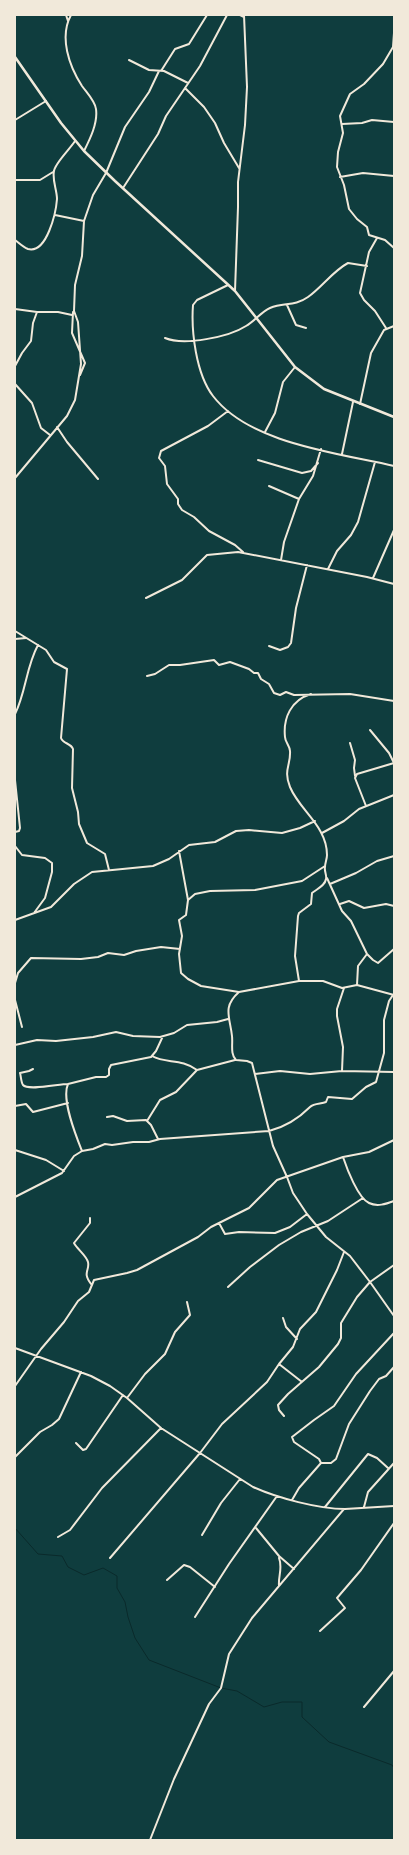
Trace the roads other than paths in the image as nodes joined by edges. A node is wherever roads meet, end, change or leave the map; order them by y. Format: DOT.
graph roads {
  1 [pos="66,15"];
  2 [pos="71,15"];
  3 [pos="207,15"];
  4 [pos="227,15"];
  5 [pos="240,15"];
  6 [pos="244,16"];
  7 [pos="68,21"];
  8 [pos="394,33"];
  9 [pos="15,58"];
  10 [pos="129,60"];
  11 [pos="160,71"];
  12 [pos="188,83"];
  13 [pos="185,87"];
  14 [pos="46,101"];
  15 [pos="15,120"];
  16 [pos="394,122"];
  17 [pos="342,124"];
  18 [pos="75,141"];
  19 [pos="84,151"];
  20 [pos="239,169"];
  21 [pos="15,171"];
  22 [pos="53,172"];
  23 [pos="106,173"];
  24 [pos="394,176"];
  25 [pos="340,177"];
  26 [pos="15,180"];
  27 [pos="123,188"];
  28 [pos="55,215"];
  29 [pos="84,221"];
  30 [pos="377,238"];
  31 [pos="15,240"];
  32 [pos="394,248"];
  33 [pos="367,266"];
  34 [pos="228,284"];
  35 [pos="235,291"];
  36 [pos="287,305"];
  37 [pos="74,308"];
  38 [pos="15,309"];
  39 [pos="37,312"];
  40 [pos="72,314"];
  41 [pos="257,318"];
  42 [pos="394,326"];
  43 [pos="306,328"];
  44 [pos="386,328"];
  45 [pos="165,338"];
  46 [pos="194,341"];
  47 [pos="81,350"];
  48 [pos="15,366"];
  49 [pos="295,367"];
  50 [pos="15,384"];
  51 [pos="353,402"];
  52 [pos="360,404"];
  53 [pos="228,411"];
  54 [pos="394,417"];
  55 [pos="57,427"];
  56 [pos="265,432"];
  57 [pos="50,435"];
  58 [pos="321,449"];
  59 [pos="342,454"];
  60 [pos="258,460"];
  61 [pos="318,462"];
  62 [pos="375,462"];
  63 [pos="394,466"];
  64 [pos="15,478"];
  65 [pos="98,479"];
  66 [pos="268,486"];
  67 [pos="299,499"];
  68 [pos="394,530"];
  69 [pos="243,552"];
  70 [pos="281,560"];
  71 [pos="307,565"];
  72 [pos="328,569"];
  73 [pos="374,578"];
  74 [pos="394,584"];
  75 [pos="146,598"];
  76 [pos="15,630"];
  77 [pos="26,638"];
  78 [pos="15,639"];
  79 [pos="38,645"];
  80 [pos="269,646"];
  81 [pos="147,676"];
  82 [pos="311,694"];
  83 [pos="394,700"];
  84 [pos="15,714"];
  85 [pos="370,730"];
  86 [pos="350,743"];
  87 [pos="394,763"];
  88 [pos="355,776"];
  89 [pos="15,780"];
  90 [pos="394,796"];
  91 [pos="366,806"];
  92 [pos="315,821"];
  93 [pos="15,832"];
  94 [pos="322,833"];
  95 [pos="15,846"];
  96 [pos="179,851"];
  97 [pos="394,856"];
  98 [pos="324,866"];
  99 [pos="109,870"];
  100 [pos="327,878"];
  101 [pos="330,884"];
  102 [pos="188,900"];
  103 [pos="339,904"];
  104 [pos="394,906"];
  105 [pos="34,913"];
  106 [pos="15,920"];
  107 [pos="180,949"];
  108 [pos="394,949"];
  109 [pos="367,954"];
  110 [pos="299,981"];
  111 [pos="15,983"];
  112 [pos="357,986"];
  113 [pos="344,988"];
  114 [pos="239,992"];
  115 [pos="393,995"];
  116 [pos="15,1000"];
  117 [pos="228,1019"];
  118 [pos="22,1028"];
  119 [pos="163,1036"];
  120 [pos="15,1045"];
  121 [pos="152,1056"];
  122 [pos="235,1060"];
  123 [pos="33,1069"];
  124 [pos="197,1070"];
  125 [pos="342,1071"];
  126 [pos="379,1072"];
  127 [pos="394,1072"];
  128 [pos="255,1074"];
  129 [pos="68,1084"];
  130 [pos="68,1103"];
  131 [pos="15,1106"];
  132 [pos="106,1117"];
  133 [pos="147,1121"];
  134 [pos="269,1132"];
  135 [pos="158,1139"];
  136 [pos="394,1140"];
  137 [pos="15,1150"];
  138 [pos="82,1151"];
  139 [pos="343,1157"];
  140 [pos="64,1171"];
  141 [pos="287,1177"];
  142 [pos="15,1197"];
  143 [pos="364,1198"];
  144 [pos="394,1201"];
  145 [pos="307,1214"];
  146 [pos="90,1218"];
  147 [pos="219,1223"];
  148 [pos="317,1225"];
  149 [pos="344,1252"];
  150 [pos="394,1265"];
  151 [pos="370,1282"];
  152 [pos="91,1284"];
  153 [pos="228,1287"];
  154 [pos="188,1302"];
  155 [pos="394,1316"];
  156 [pos="283,1318"];
  157 [pos="394,1333"];
  158 [pos="297,1339"];
  159 [pos="15,1348"];
  160 [pos="35,1356"];
  161 [pos="279,1364"];
  162 [pos="394,1367"];
  163 [pos="81,1372"];
  164 [pos="302,1382"];
  165 [pos="15,1386"];
  166 [pos="123,1395"];
  167 [pos="128,1398"];
  168 [pos="284,1416"];
  169 [pos="161,1428"];
  170 [pos="76,1444"];
  171 [pos="200,1452"];
  172 [pos="15,1457"];
  173 [pos="321,1463"];
  174 [pos="394,1463"];
  175 [pos="388,1468"];
  176 [pos="240,1479"];
  177 [pos="277,1496"];
  178 [pos="292,1500"];
  179 [pos="325,1506"];
  180 [pos="394,1506"];
  181 [pos="364,1507"];
  182 [pos="345,1509"];
  183 [pos="394,1523"];
  184 [pos="256,1528"];
  185 [pos="202,1535"];
  186 [pos="58,1537"];
  187 [pos="279,1556"];
  188 [pos="110,1558"];
  189 [pos="294,1569"];
  190 [pos="167,1580"];
  191 [pos="279,1586"];
  192 [pos="215,1588"];
  193 [pos="194,1617"];
  194 [pos="320,1632"];
  195 [pos="394,1671"];
  196 [pos="364,1707"];
  197 [pos="150,1840"];
  1 -- 7 [label="street"];
  2 -- 7 [label="street"];
  3 -- 11 [label="street"];
  4 -- 12 [label="street"];
  5 -- 6 [label="street"];
  6 -- 20 [label="street"];
  7 -- 19 [label="street"];
  8 -- 17 [label="street"];
  9 -- 14 [label="street"];
  10 -- 11 [label="street"];
  11 -- 12 [label="street"];
  11 -- 23 [label="street"];
  12 -- 13 [label="street"];
  13 -- 20 [label="street"];
  13 -- 27 [label="street"];
  14 -- 15 [label="street"];
  14 -- 18 [label="street"];
  16 -- 17 [label="street"];
  17 -- 25 [label="street"];
  18 -- 19 [label="street"];
  18 -- 22 [label="street"];
  19 -- 23 [label="street"];
  20 -- 35 [label="street"];
  21 -- 26 [label="street"];
  22 -- 26 [label="street"];
  22 -- 28 [label="street"];
  23 -- 27 [label="street"];
  23 -- 29 [label="street"];
  24 -- 25 [label="street"];
  25 -- 30 [label="street"];
  27 -- 34 [label="street"];
  28 -- 29 [label="street"];
  28 -- 31 [label="street"];
  29 -- 37 [label="street"];
  30 -- 32 [label="street"];
  30 -- 33 [label="street"];
  33 -- 36 [label="street"];
  33 -- 44 [label="street"];
  34 -- 35 [label="street"];
  34 -- 46 [label="street"];
  35 -- 41 [label="street"];
  36 -- 41 [label="street"];
  36 -- 43 [label="street"];
  37 -- 40 [label="street"];
  37 -- 47 [label="street"];
  38 -- 39 [label="street"];
  39 -- 40 [label="street"];
  39 -- 48 [label="street"];
  40 -- 47 [label="street"];
  41 -- 46 [label="street"];
  41 -- 49 [label="street"];
  42 -- 44 [label="street"];
  44 -- 52 [label="street"];
  45 -- 46 [label="street"];
  46 -- 53 [label="street"];
  47 -- 55 [label="street"];
  49 -- 51 [label="street"];
  49 -- 56 [label="street"];
  50 -- 57 [label="street"];
  51 -- 52 [label="street"];
  51 -- 59 [label="street"];
  52 -- 54 [label="street"];
  53 -- 56 [label="street"];
  53 -- 69 [label="street"];
  55 -- 57 [label="street"];
  55 -- 65 [label="street"];
  56 -- 58 [label="street"];
  57 -- 64 [label="street"];
  58 -- 59 [label="street"];
  58 -- 61 [label="street"];
  59 -- 62 [label="street"];
  60 -- 61 [label="street"];
  61 -- 67 [label="street"];
  62 -- 63 [label="street"];
  62 -- 72 [label="street"];
  66 -- 67 [label="street"];
  67 -- 70 [label="street"];
  68 -- 73 [label="street"];
  69 -- 70 [label="street"];
  69 -- 75 [label="street"];
  70 -- 71 [label="street"];
  71 -- 72 [label="street"];
  71 -- 80 [label="street"];
  72 -- 73 [label="street"];
  73 -- 74 [label="street"];
  76 -- 77 [label="street"];
  77 -- 78 [label="street"];
  77 -- 79 [label="street"];
  79 -- 84 [label="street"];
  79 -- 99 [label="street"];
  81 -- 82 [label="street"];
  82 -- 83 [label="street"];
  82 -- 92 [label="street"];
  85 -- 87 [label="street"];
  86 -- 88 [label="street"];
  87 -- 88 [label="street"];
  88 -- 91 [label="street"];
  89 -- 93 [label="street"];
  90 -- 91 [label="street"];
  91 -- 94 [label="street"];
  92 -- 94 [label="street"];
  92 -- 96 [label="street"];
  94 -- 98 [label="street"];
  95 -- 105 [label="street"];
  96 -- 99 [label="street"];
  96 -- 102 [label="street"];
  97 -- 101 [label="street"];
  98 -- 100 [label="street"];
  98 -- 102 [label="street"];
  99 -- 105 [label="street"];
  100 -- 101 [label="street"];
  100 -- 110 [label="street"];
  101 -- 103 [label="street"];
  102 -- 107 [label="street"];
  103 -- 104 [label="street"];
  103 -- 109 [label="street"];
  105 -- 106 [label="street"];
  107 -- 111 [label="street"];
  107 -- 114 [label="street"];
  108 -- 109 [label="street"];
  109 -- 112 [label="street"];
  110 -- 113 [label="street"];
  110 -- 114 [label="street"];
  112 -- 113 [label="street"];
  112 -- 115 [label="street"];
  113 -- 125 [label="street"];
  114 -- 117 [label="street"];
  115 -- 126 [label="street"];
  116 -- 118 [label="street"];
  117 -- 119 [label="street"];
  117 -- 122 [label="street"];
  119 -- 120 [label="street"];
  119 -- 121 [label="street"];
  121 -- 124 [label="street"];
  121 -- 129 [label="street"];
  122 -- 124 [label="street"];
  122 -- 128 [label="street"];
  123 -- 129 [label="street"];
  124 -- 133 [label="street"];
  125 -- 126 [label="street"];
  125 -- 128 [label="street"];
  126 -- 127 [label="street"];
  126 -- 134 [label="street"];
  128 -- 134 [label="street"];
  129 -- 130 [label="street"];
  130 -- 131 [label="street"];
  130 -- 138 [label="street"];
  132 -- 133 [label="street"];
  133 -- 135 [label="street"];
  134 -- 135 [label="street"];
  134 -- 141 [label="street"];
  135 -- 138 [label="street"];
  136 -- 139 [label="street"];
  137 -- 140 [label="street"];
  138 -- 140 [label="street"];
  139 -- 141 [label="street"];
  139 -- 143 [label="street"];
  140 -- 142 [label="street"];
  141 -- 145 [label="street"];
  141 -- 147 [label="street"];
  143 -- 144 [label="street"];
  143 -- 148 [label="street"];
  145 -- 147 [label="street"];
  145 -- 148 [label="street"];
  146 -- 152 [label="street"];
  147 -- 152 [label="street"];
  148 -- 149 [label="street"];
  148 -- 153 [label="street"];
  149 -- 151 [label="street"];
  149 -- 158 [label="street"];
  150 -- 151 [label="street"];
  151 -- 155 [label="street"];
  151 -- 164 [label="street"];
  152 -- 160 [label="street"];
  154 -- 167 [label="street"];
  156 -- 158 [label="street"];
  157 -- 173 [label="street"];
  158 -- 161 [label="street"];
  159 -- 160 [label="street"];
  160 -- 163 [label="street"];
  160 -- 165 [label="street"];
  161 -- 164 [label="street"];
  161 -- 171 [label="street"];
  162 -- 173 [label="street"];
  163 -- 166 [label="street"];
  163 -- 172 [label="street"];
  164 -- 168 [label="street"];
  166 -- 167 [label="street"];
  166 -- 170 [label="street"];
  167 -- 169 [label="street"];
  169 -- 171 [label="street"];
  169 -- 186 [label="street"];
  171 -- 176 [label="street"];
  171 -- 188 [label="street"];
  173 -- 178 [label="street"];
  174 -- 175 [label="street"];
  175 -- 179 [label="street"];
  175 -- 181 [label="street"];
  176 -- 177 [label="street"];
  176 -- 185 [label="street"];
  177 -- 178 [label="street"];
  177 -- 184 [label="street"];
  178 -- 179 [label="street"];
  179 -- 182 [label="street"];
  180 -- 181 [label="street"];
  181 -- 182 [label="street"];
  182 -- 189 [label="street"];
  183 -- 194 [label="street"];
  184 -- 187 [label="street"];
  184 -- 192 [label="street"];
  187 -- 189 [label="street"];
  187 -- 191 [label="street"];
  189 -- 191 [label="street"];
  190 -- 192 [label="street"];
  191 -- 197 [label="street"];
  192 -- 193 [label="street"];
  195 -- 196 [label="street"];
}
